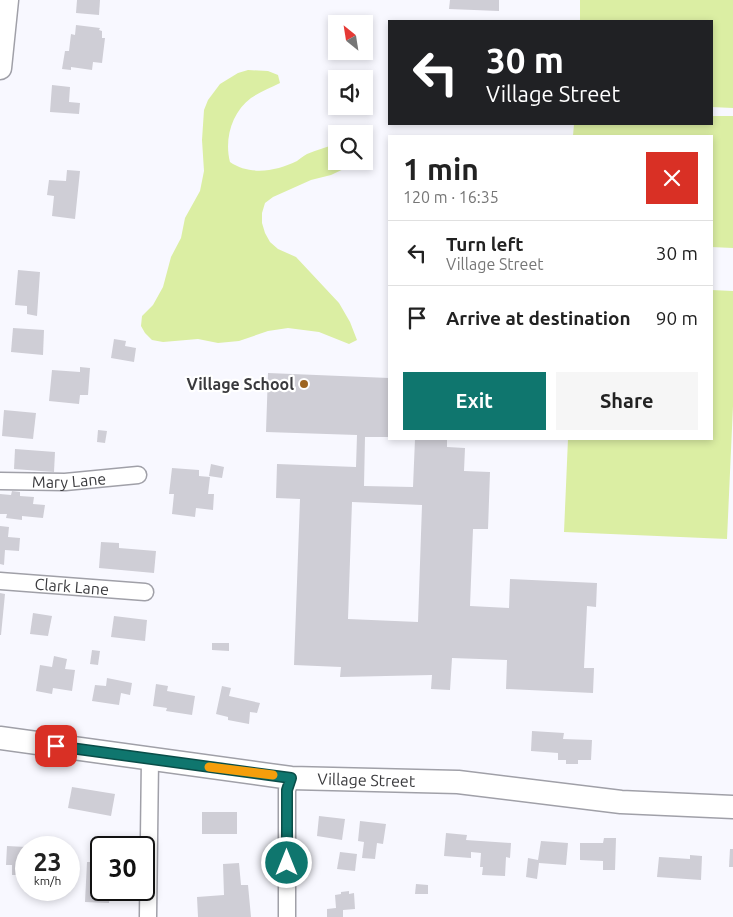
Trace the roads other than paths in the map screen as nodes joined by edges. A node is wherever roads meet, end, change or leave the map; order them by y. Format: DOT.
graph roads {
  1 [pos="7,0"];
  2 [pos="0,68"];
  3 [pos="138,475"];
  4 [pos="0,480"];
  5 [pos="0,581"];
  6 [pos="146,592"];
  7 [pos="0,738"];
  8 [pos="150,759"];
  9 [pos="291,778"];
  10 [pos="733,807"];
  11 [pos="148,917"];
  12 [pos="287,917"];
  1 -- 2 [label="main road"];
  3 -- 4 [label="street, Mary Lane"];
  5 -- 6 [label="street, Clark Lane"];
  7 -- 8 [label="main road, Village Street"];
  8 -- 9 [label="main road, Village Street"];
  8 -- 11 [label="street"];
  9 -- 10 [label="main road, Village Street"];
  9 -- 12 [label="street"];
}
